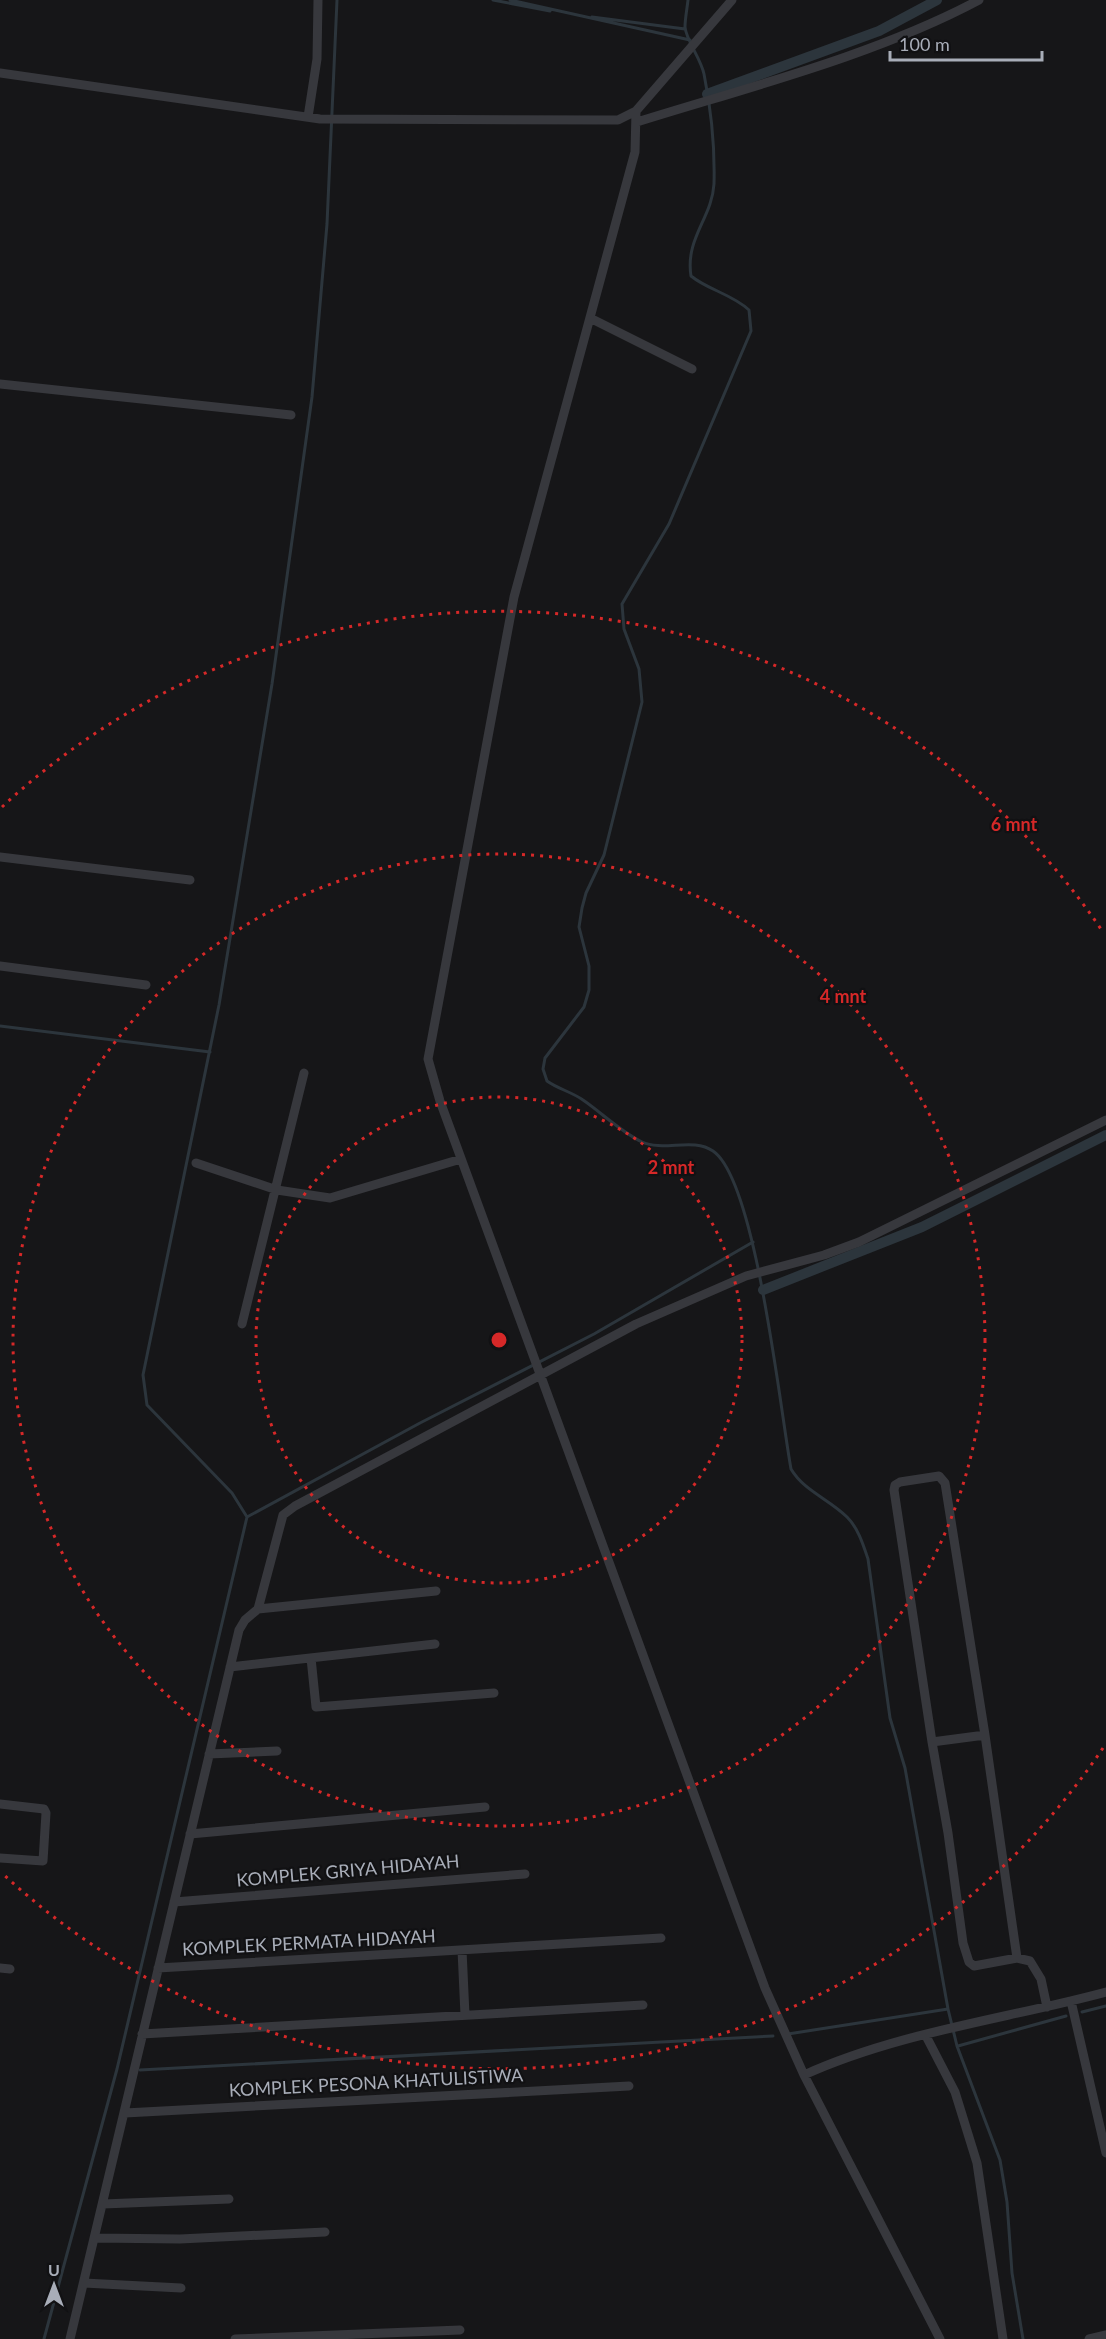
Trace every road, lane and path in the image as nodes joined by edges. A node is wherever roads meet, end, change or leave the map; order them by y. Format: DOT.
graph roads {
  1 [pos="318,0"];
  2 [pos="732,0"];
  3 [pos="979,0"];
  4 [pos="0,73"];
  5 [pos="636,111"];
  6 [pos="308,117"];
  7 [pos="637,122"];
  8 [pos="590,318"];
  9 [pos="692,369"];
  10 [pos="0,384"];
  11 [pos="291,415"];
  12 [pos="0,857"];
  13 [pos="190,880"];
  14 [pos="0,966"];
  15 [pos="146,985"];
  16 [pos="304,1073"];
  17 [pos="1106,1120"];
  18 [pos="461,1159"];
  19 [pos="196,1163"];
  20 [pos="277,1190"];
  21 [pos="242,1324"];
  22 [pos="541,1372"];
  23 [pos="436,1591"];
  24 [pos="258,1609"];
  25 [pos="435,1644"];
  26 [pos="311,1658"];
  27 [pos="230,1667"];
  28 [pos="494,1693"];
  29 [pos="985,1735"];
  30 [pos="932,1742"];
  31 [pos="277,1751"];
  32 [pos="209,1754"];
  33 [pos="0,1804"];
  34 [pos="485,1807"];
  35 [pos="190,1834"];
  36 [pos="0,1858"];
  37 [pos="525,1874"];
  38 [pos="174,1902"];
  39 [pos="661,1938"];
  40 [pos="462,1950"];
  41 [pos="1017,1959"];
  42 [pos="0,1968"];
  43 [pos="158,1968"];
  44 [pos="10,1969"];
  45 [pos="1106,1992"];
  46 [pos="1071,2001"];
  47 [pos="643,2005"];
  48 [pos="1047,2007"];
  49 [pos="465,2015"];
  50 [pos="142,2034"];
  51 [pos="926,2036"];
  52 [pos="804,2075"];
  53 [pos="629,2086"];
  54 [pos="125,2113"];
  55 [pos="1106,2153"];
  56 [pos="229,2199"];
  57 [pos="103,2204"];
  58 [pos="325,2232"];
  59 [pos="95,2238"];
  60 [pos="84,2283"];
  61 [pos="181,2288"];
  62 [pos="460,2330"];
  63 [pos="1106,2335"];
  64 [pos="70,2339"];
  65 [pos="235,2339"];
  66 [pos="940,2339"];
  67 [pos="1003,2339"];
  68 [pos="1089,2339"];
  1 -- 6 [label="street"];
  2 -- 5 [label="street"];
  3 -- 7 [label="street"];
  4 -- 6 [label="street"];
  5 -- 6 [label="street"];
  5 -- 7 [label="street"];
  7 -- 8 [label="street"];
  8 -- 9 [label="street"];
  8 -- 18 [label="street"];
  10 -- 11 [label="street"];
  12 -- 13 [label="street"];
  14 -- 15 [label="street"];
  16 -- 20 [label="street"];
  17 -- 22 [label="street"];
  18 -- 20 [label="street"];
  18 -- 22 [label="street"];
  19 -- 20 [label="street"];
  20 -- 21 [label="street"];
  22 -- 24 [label="street"];
  22 -- 52 [label="street"];
  23 -- 24 [label="street"];
  24 -- 27 [label="street"];
  25 -- 26 [label="street"];
  26 -- 27 [label="street"];
  26 -- 28 [label="street"];
  27 -- 32 [label="street"];
  29 -- 30 [label="street"];
  29 -- 30 [label="street"];
  29 -- 41 [label="street"];
  30 -- 41 [label="street"];
  31 -- 32 [label="street"];
  32 -- 35 [label="street"];
  33 -- 36 [label="street"];
  34 -- 35 [label="street"];
  35 -- 38 [label="street"];
  37 -- 38 [label="street, KOMPLEK GRIYA HIDAYAH"];
  38 -- 43 [label="street"];
  39 -- 40 [label="street, KOMPLEK PERMATA HIDAYAH"];
  40 -- 43 [label="street, KOMPLEK PERMATA HIDAYAH"];
  40 -- 49 [label="street"];
  41 -- 48 [label="street"];
  42 -- 44 [label="street"];
  43 -- 50 [label="street"];
  45 -- 46 [label="street"];
  46 -- 48 [label="street"];
  46 -- 55 [label="street"];
  47 -- 49 [label="street"];
  48 -- 51 [label="street"];
  49 -- 50 [label="street"];
  50 -- 54 [label="street"];
  51 -- 52 [label="street"];
  51 -- 67 [label="street"];
  52 -- 66 [label="street"];
  53 -- 54 [label="street, KOMPLEK PESONA KHATULISTIWA"];
  54 -- 57 [label="street"];
  56 -- 57 [label="street"];
  57 -- 59 [label="street"];
  58 -- 59 [label="street"];
  59 -- 60 [label="street"];
  60 -- 61 [label="street"];
  60 -- 64 [label="street"];
  62 -- 65 [label="street"];
  63 -- 68 [label="street"];
}
